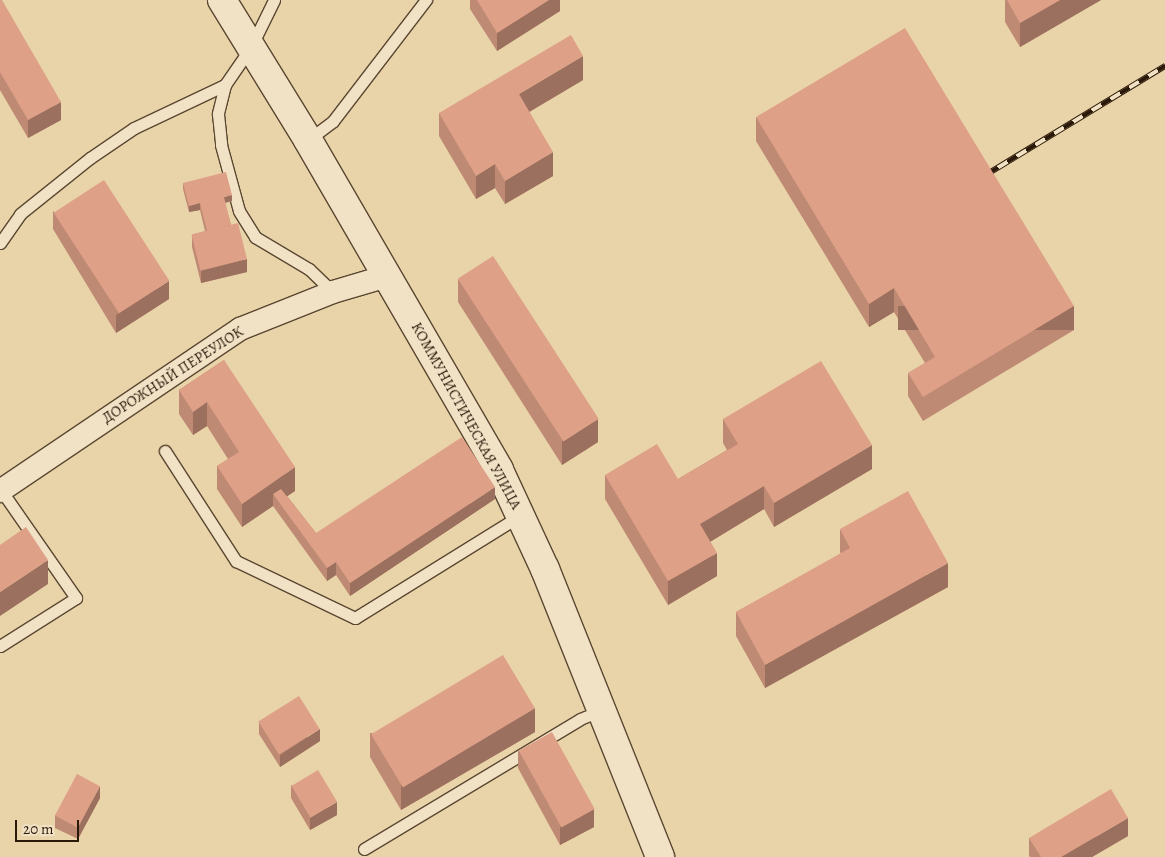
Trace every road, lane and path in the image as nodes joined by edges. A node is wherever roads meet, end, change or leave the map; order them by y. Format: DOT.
graph roads {
  1 [pos="222,0"];
  2 [pos="273,0"];
  3 [pos="426,0"];
  4 [pos="251,48"];
  5 [pos="225,85"];
  6 [pos="308,140"];
  7 [pos="0,243"];
  8 [pos="387,276"];
  9 [pos="332,292"];
  10 [pos="165,451"];
  11 [pos="1,491"];
  12 [pos="522,515"];
  13 [pos="0,646"];
  14 [pos="603,709"];
  15 [pos="364,849"];
  16 [pos="660,857"];
  1 -- 4 [label="main road, КОММУНИСТИЧЕСКАЯ УЛИЦА"];
  2 -- 4 [label="lane"];
  3 -- 6 [label="lane"];
  4 -- 5 [label="lane"];
  4 -- 6 [label="main road, КОММУНИСТИЧЕСКАЯ УЛИЦА"];
  5 -- 7 [label="lane"];
  5 -- 9 [label="lane"];
  6 -- 8 [label="main road, КОММУНИСТИЧЕСКАЯ УЛИЦА"];
  8 -- 9 [label="street, ДОРОЖНЫЙ ПЕРЕУЛОК"];
  8 -- 12 [label="main road, КОММУНИСТИЧЕСКАЯ УЛИЦА"];
  9 -- 11 [label="street, ДОРОЖНЫЙ ПЕРЕУЛОК"];
  10 -- 12 [label="lane"];
  11 -- 13 [label="lane"];
  12 -- 14 [label="main road, КОММУНИСТИЧЕСКАЯ УЛИЦА"];
  14 -- 15 [label="lane"];
  14 -- 16 [label="main road, КОММУНИСТИЧЕСКАЯ УЛИЦА"];
}
